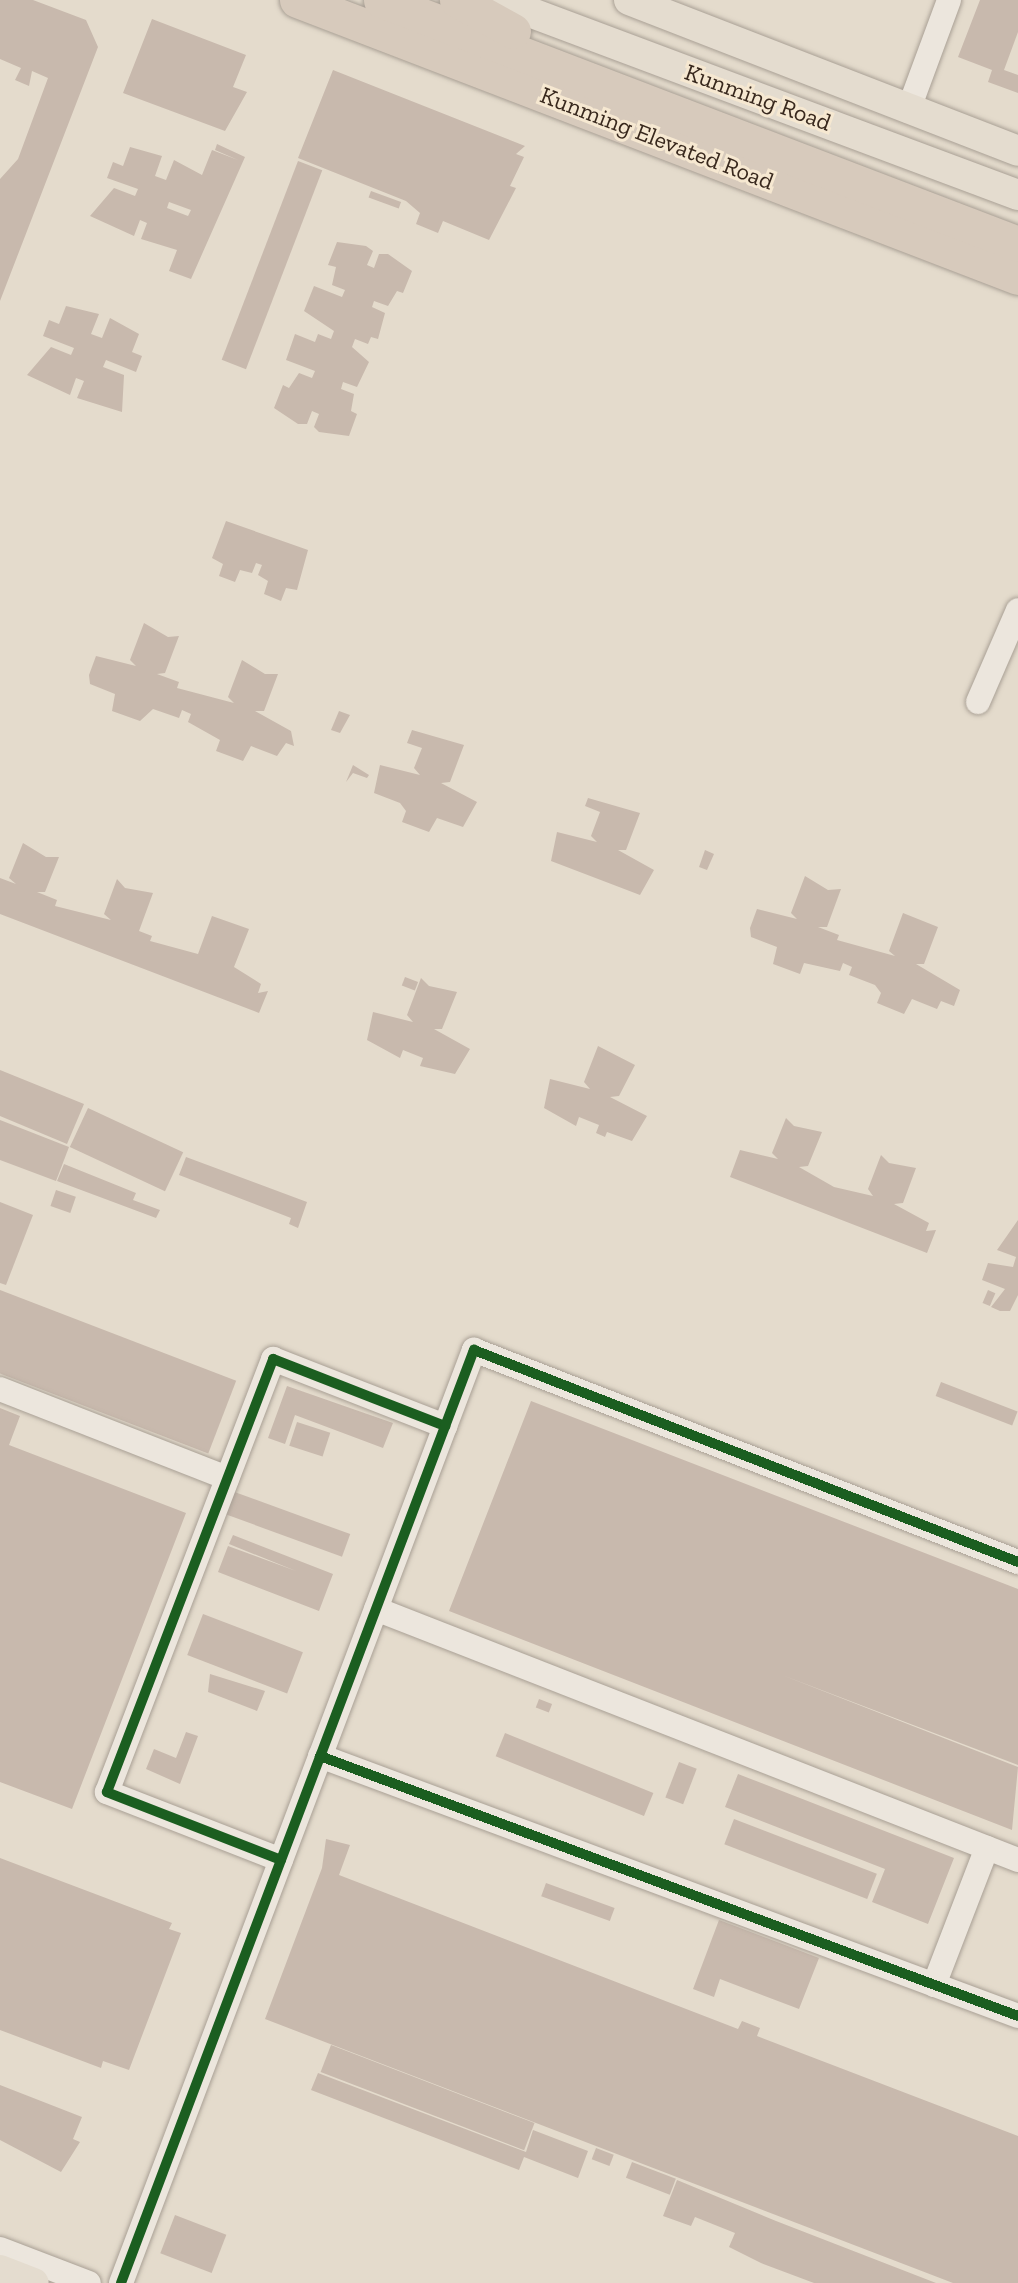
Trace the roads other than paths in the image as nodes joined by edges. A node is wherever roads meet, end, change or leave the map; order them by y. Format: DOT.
graph roads {
  1 [pos="297,0"];
  2 [pos="381,0"];
  3 [pos="457,0"];
  4 [pos="497,0"];
  5 [pos="629,0"];
  6 [pos="949,0"];
  7 [pos="616,90"];
  8 [pos="909,110"];
  9 [pos="1018,151"];
  10 [pos="1018,195"];
  11 [pos="1018,244"];
  12 [pos="1018,277"];
  13 [pos="1018,610"];
  14 [pos="978,702"];
  15 [pos="0,1389"];
  16 [pos="445,1426"];
  17 [pos="227,1478"];
  18 [pos="1018,1562"];
  19 [pos="376,1609"];
  20 [pos="320,1756"];
  21 [pos="986,1848"];
  22 [pos="281,1860"];
  23 [pos="1018,1860"];
  24 [pos="934,1985"];
  25 [pos="1018,2016"];
  26 [pos="0,2249"];
  27 [pos="0,2270"];
  28 [pos="34,2283"];
  29 [pos="89,2283"];
  30 [pos="121,2283"];
  1 -- 12 [label="highway, Kunming Elevated Road"];
  2 -- 7 [label="highway, Kunming Elevated Road"];
  3 -- 7 [label="highway"];
  4 -- 10 [label="main road, Kunming Road"];
  5 -- 8 [label="main road, Kunming Road"];
  6 -- 8 [label="street"];
  7 -- 11 [label="highway, Kunming Elevated Road"];
  8 -- 9 [label="main road, Kunming Road"];
  13 -- 14 [label="street"];
  15 -- 17 [label="street"];
  16 -- 17 [label="street"];
  16 -- 18 [label="street"];
  16 -- 19 [label="street"];
  17 -- 22 [label="street"];
  19 -- 20 [label="street"];
  19 -- 21 [label="street"];
  20 -- 22 [label="street"];
  20 -- 24 [label="street"];
  21 -- 23 [label="street"];
  21 -- 24 [label="street"];
  22 -- 30 [label="street"];
  24 -- 25 [label="street"];
  26 -- 29 [label="street"];
  27 -- 28 [label="main road"];
}
